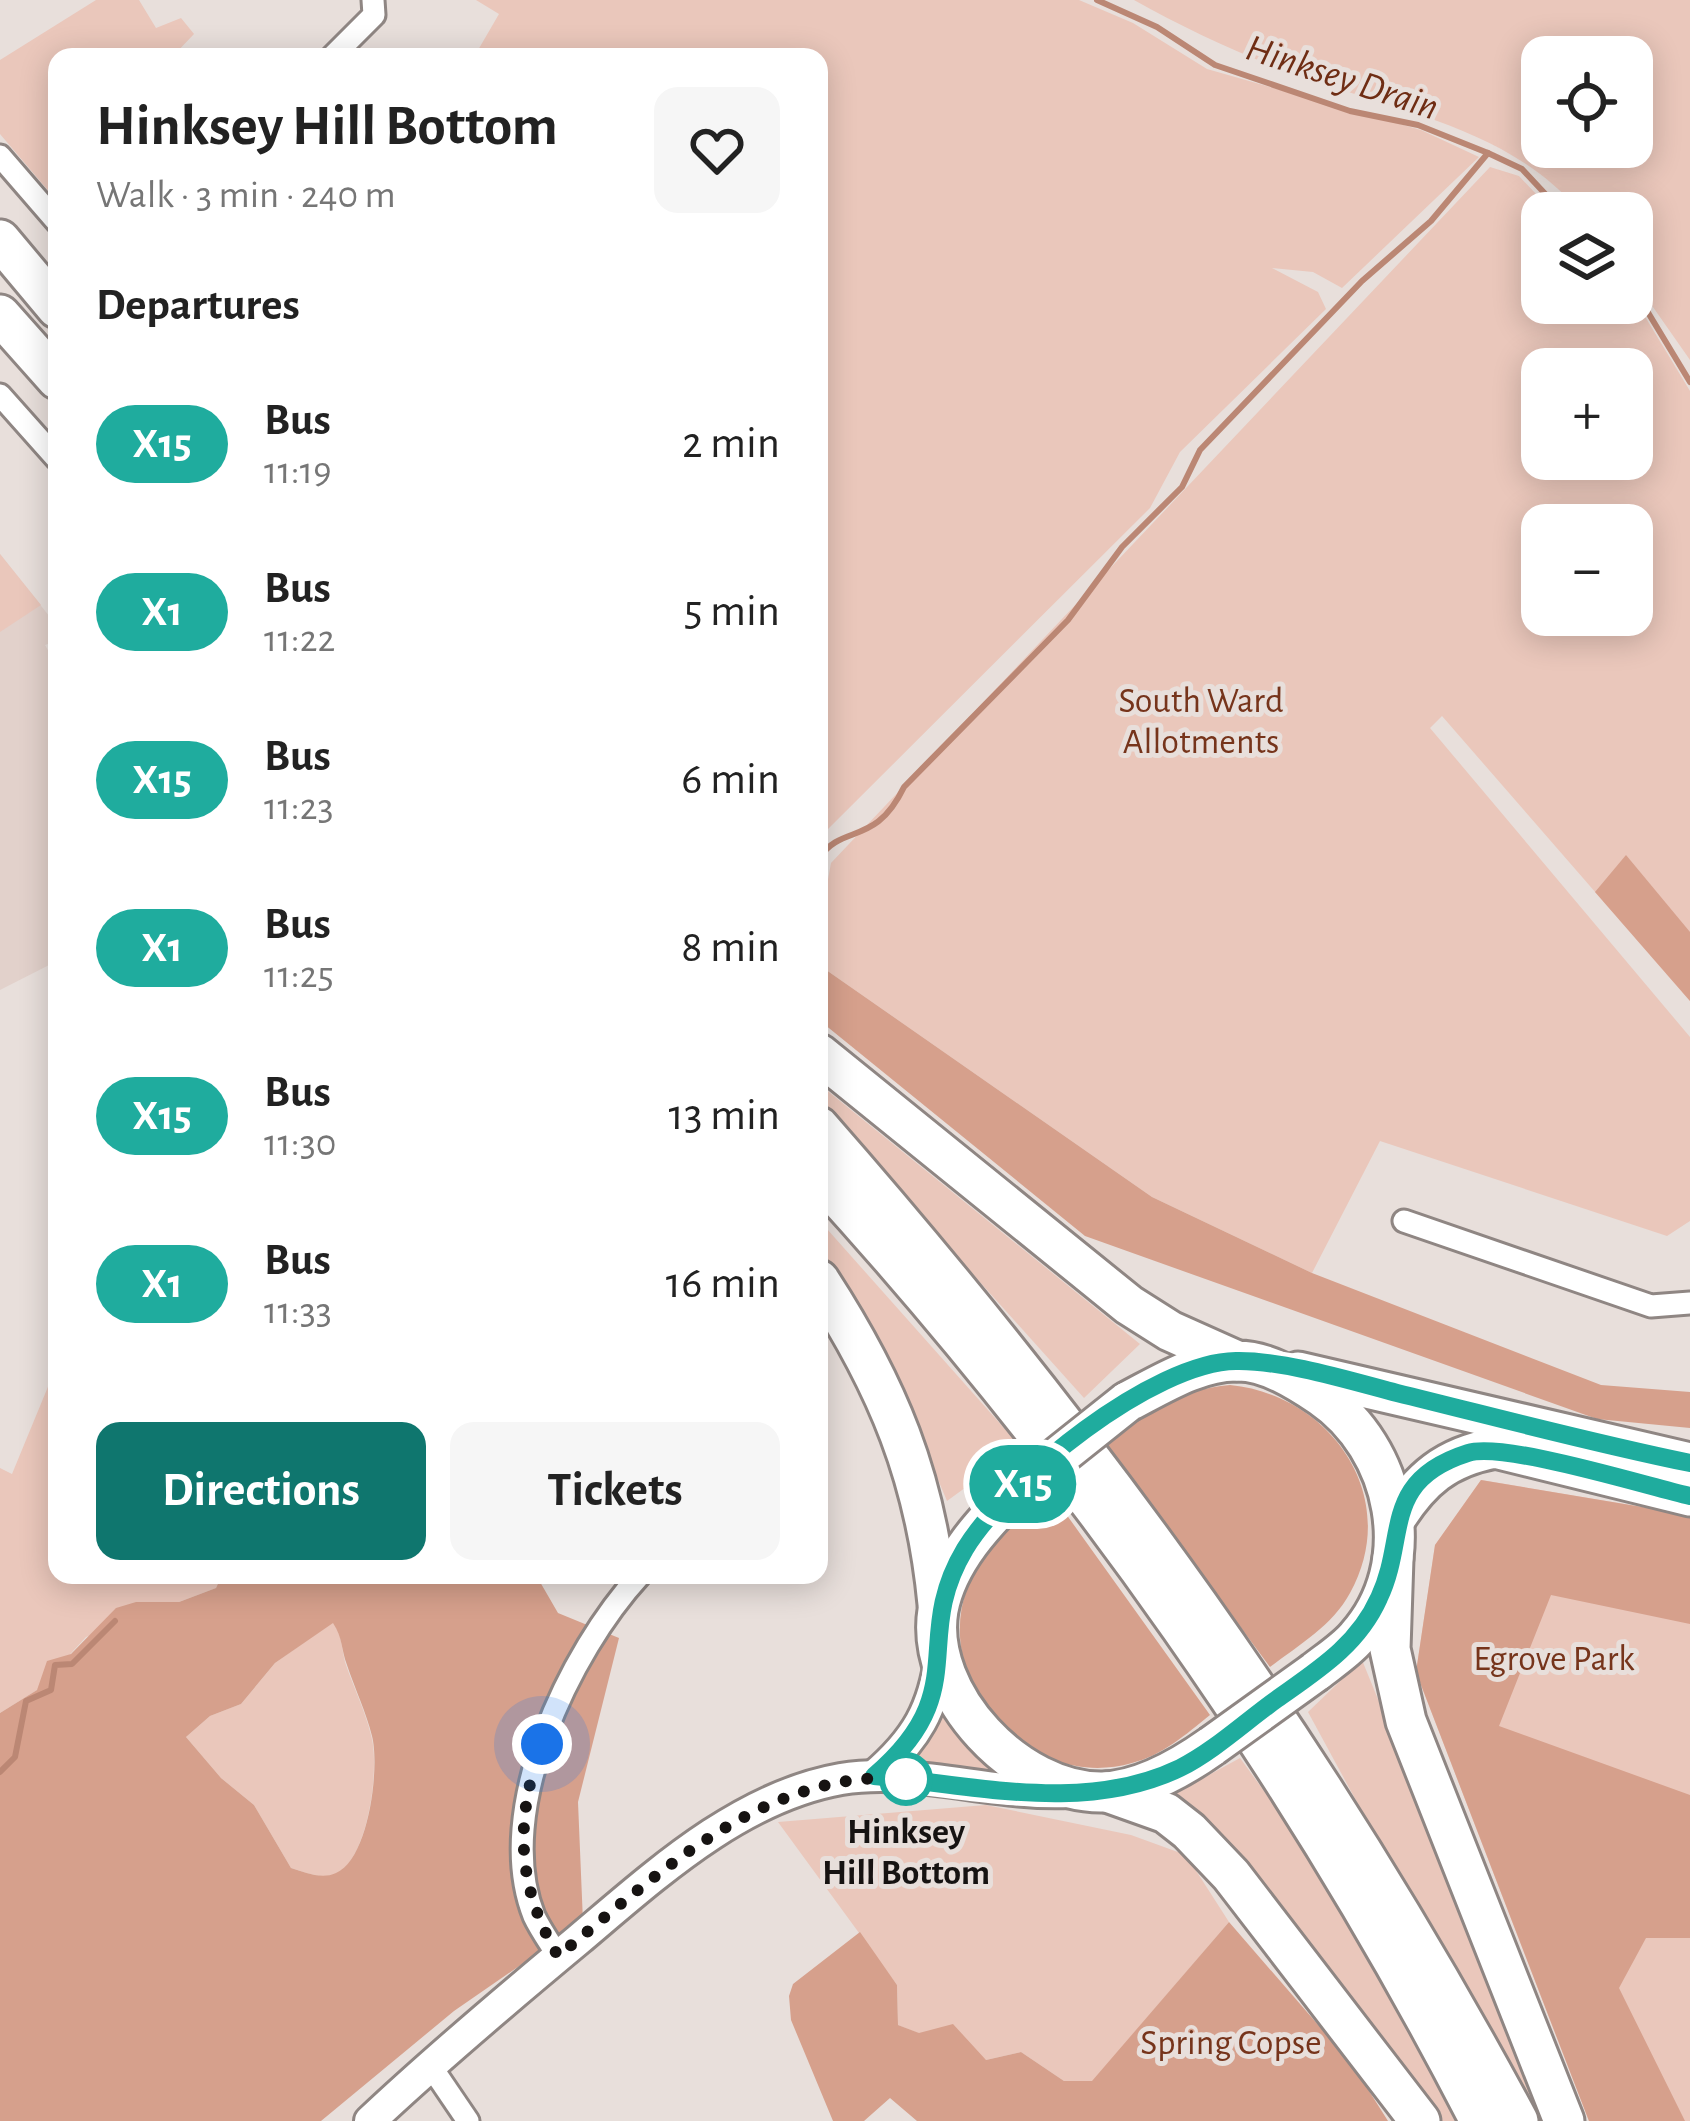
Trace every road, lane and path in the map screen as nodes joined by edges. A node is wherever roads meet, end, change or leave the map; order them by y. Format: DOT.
graph roads {
  1 [pos="373,0"];
  2 [pos="341,48"];
  3 [pos="0,156"];
  4 [pos="48,212"];
  5 [pos="0,240"];
  6 [pos="48,297"];
  7 [pos="0,315"];
  8 [pos="48,369"];
  9 [pos="0,395"];
  10 [pos="48,448"];
  11 [pos="828,1061"];
  12 [pos="828,1137"];
  13 [pos="828,1186"];
  14 [pos="1404,1221"];
  15 [pos="828,1296"];
  16 [pos="1690,1303"];
  17 [pos="1253,1364"];
  18 [pos="1549,1463"];
  19 [pos="1688,1471"];
  20 [pos="1394,1540"];
  21 [pos="632,1584"];
  22 [pos="938,1610"];
  23 [pos="1392,1616"];
  24 [pos="941,1652"];
  25 [pos="874,1776"];
  26 [pos="1097,1791"];
  27 [pos="558,1956"];
  28 [pos="430,2065"];
  29 [pos="370,2121"];
  30 [pos="468,2121"];
  31 [pos="1420,2121"];
  32 [pos="1480,2121"];
  33 [pos="1518,2121"];
  34 [pos="1564,2121"];
  1 -- 2 [label="street"];
  3 -- 4 [label="street"];
  5 -- 6 [label="highway"];
  7 -- 8 [label="highway"];
  9 -- 10 [label="street"];
  11 -- 17 [label="highway"];
  12 -- 33 [label="highway"];
  13 -- 32 [label="highway"];
  14 -- 16 [label="street"];
  15 -- 22 [label="highway"];
  17 -- 19 [label="highway"];
  17 -- 20 [label="highway"];
  17 -- 22 [label="highway, bridge"];
  18 -- 19 [label="highway"];
  18 -- 20 [label="highway"];
  18 -- 23 [label="highway"];
  20 -- 23 [label="highway"];
  20 -- 26 [label="highway, bridge"];
  21 -- 27 [label="street"];
  22 -- 24 [label="highway"];
  23 -- 34 [label="highway"];
  24 -- 25 [label="street"];
  24 -- 26 [label="highway"];
  25 -- 26 [label="street"];
  25 -- 27 [label="street"];
  26 -- 31 [label="highway"];
  27 -- 28 [label="street"];
  28 -- 29 [label="street"];
  28 -- 30 [label="street"];
}
